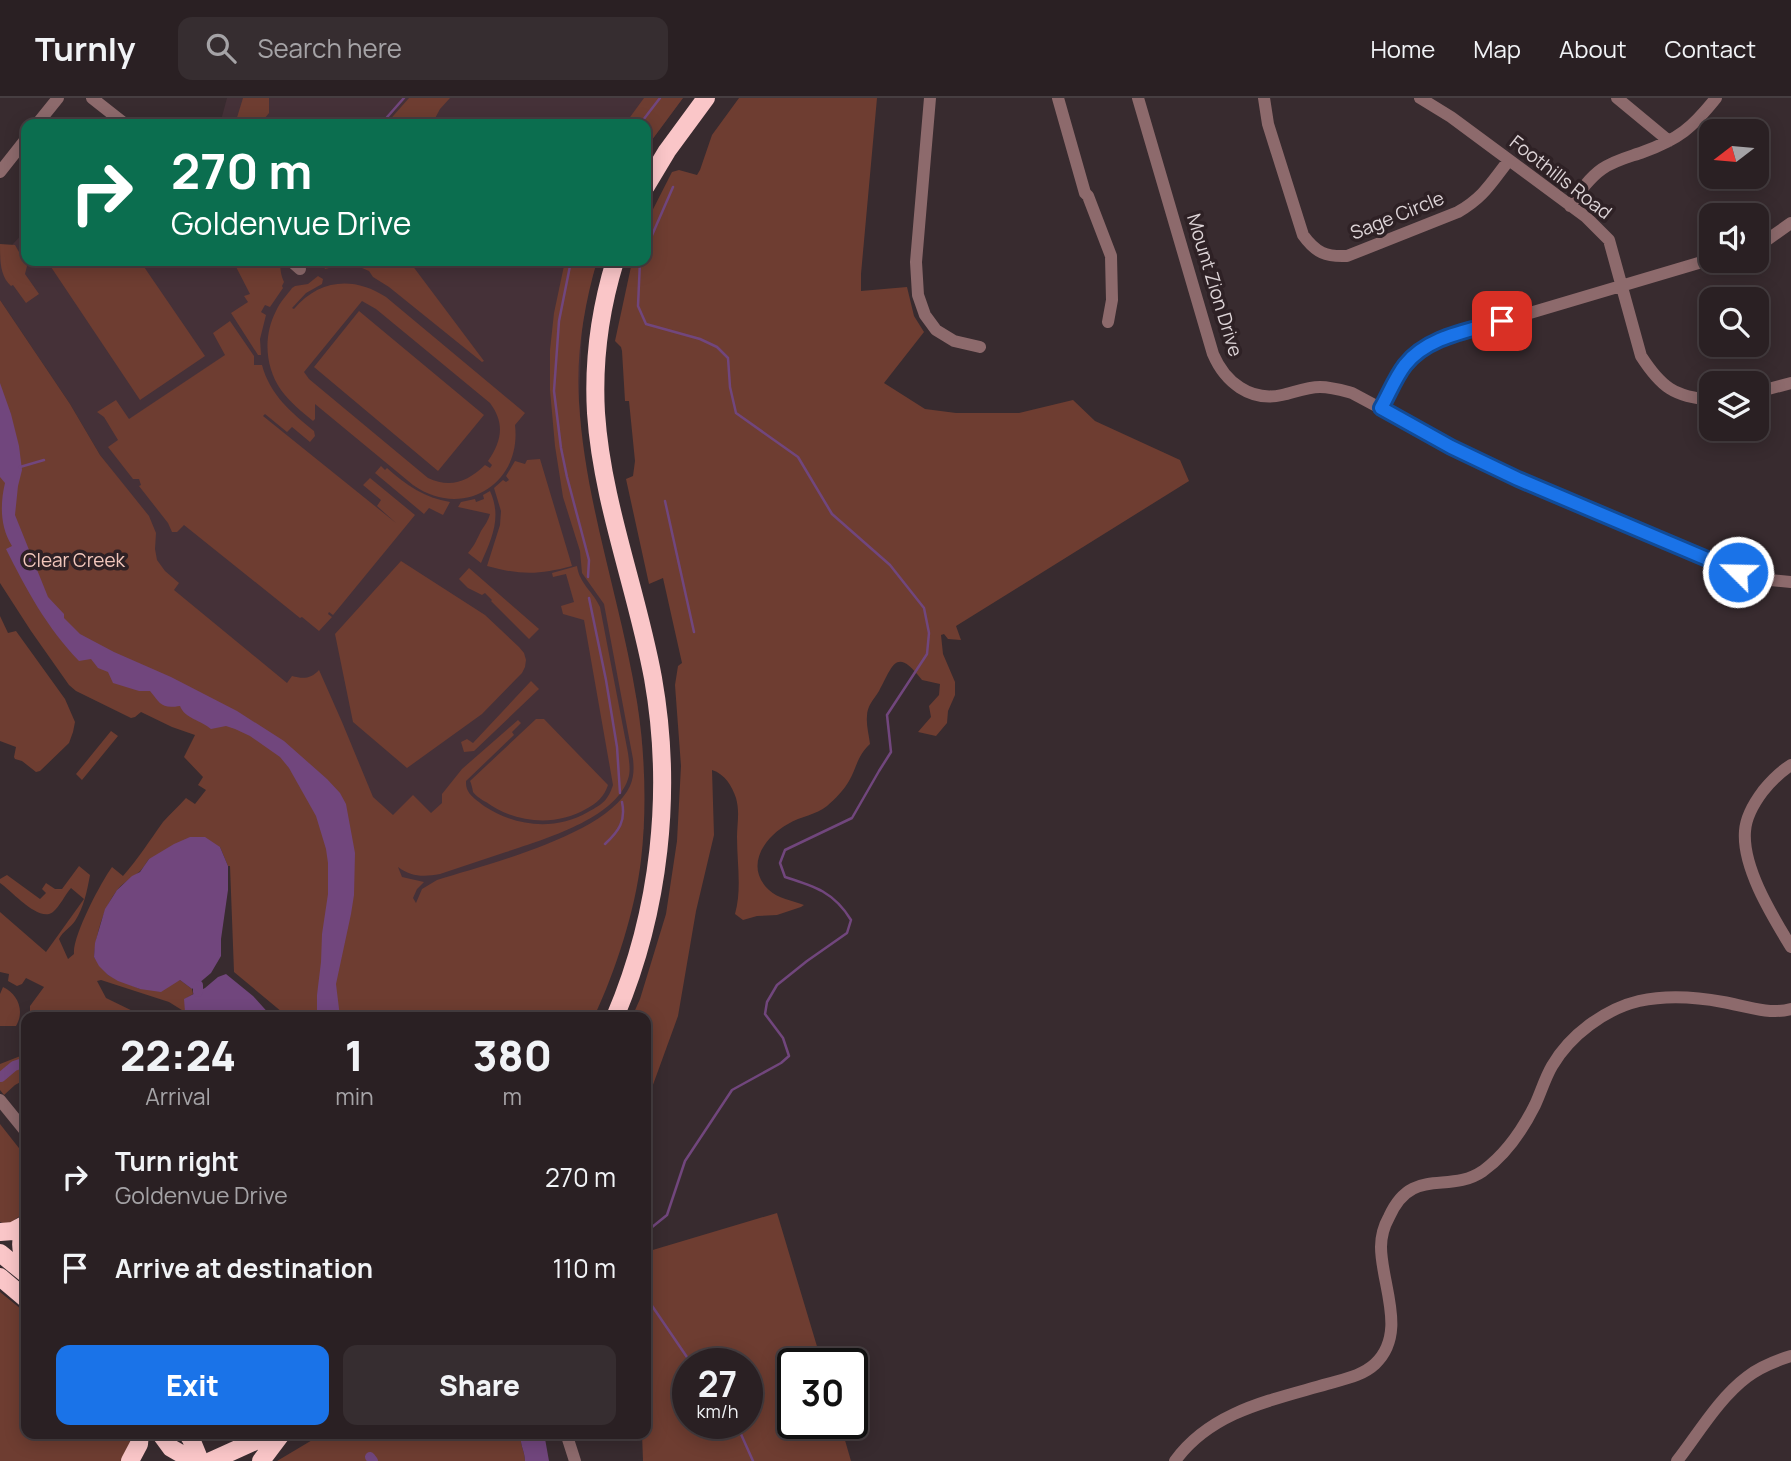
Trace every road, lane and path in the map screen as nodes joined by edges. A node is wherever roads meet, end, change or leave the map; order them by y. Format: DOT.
graph roads {
  1 [pos="58,98"];
  2 [pos="92,98"];
  3 [pos="706,98"];
  4 [pos="930,98"];
  5 [pos="1058,98"];
  6 [pos="1138,98"];
  7 [pos="1264,98"];
  8 [pos="1420,98"];
  9 [pos="1617,98"];
  10 [pos="1716,98"];
  11 [pos="41,119"];
  12 [pos="119,119"];
  13 [pos="1669,141"];
  14 [pos="21,145"];
  15 [pos="1509,160"];
  16 [pos="0,172"];
  17 [pos="651,177"];
  18 [pos="1570,206"];
  19 [pos="1791,223"];
  20 [pos="1769,238"];
  21 [pos="1699,263"];
  22 [pos="614,266"];
  23 [pos="1620,286"];
  24 [pos="1108,322"];
  25 [pos="980,346"];
  26 [pos="1791,383"];
  27 [pos="1769,389"];
  28 [pos="1699,399"];
  29 [pos="1381,408"];
  30 [pos="1791,582"];
  31 [pos="1791,765"];
  32 [pos="1791,947"];
  33 [pos="1791,1009"];
  34 [pos="617,1012"];
  35 [pos="0,1100"];
  36 [pos="21,1126"];
  37 [pos="21,1228"];
  38 [pos="0,1232"];
  39 [pos="0,1253"];
  40 [pos="21,1270"];
  41 [pos="0,1277"];
  42 [pos="21,1295"];
  43 [pos="1791,1356"];
  44 [pos="139,1439"];
  45 [pos="164,1439"];
  46 [pos="189,1439"];
  47 [pos="260,1439"];
  48 [pos="278,1439"];
  49 [pos="568,1439"];
  50 [pos="130,1461"];
  51 [pos="197,1461"];
  52 [pos="211,1461"];
  53 [pos="261,1461"];
  54 [pos="575,1461"];
  55 [pos="1175,1461"];
  56 [pos="1677,1461"];
  1 -- 11 [label="street"];
  2 -- 12 [label="street"];
  3 -- 17 [label="highway"];
  4 -- 25 [label="street"];
  5 -- 24 [label="street"];
  6 -- 29 [label="street, Mount Zion Drive"];
  7 -- 15 [label="street, Sage Circle"];
  8 -- 15 [label="street, Foothills Road"];
  9 -- 13 [label="street"];
  10 -- 13 [label="street"];
  13 -- 18 [label="street"];
  14 -- 16 [label="street"];
  15 -- 18 [label="street, Foothills Road"];
  18 -- 23 [label="street, Foothills Road"];
  19 -- 20 [label="street"];
  21 -- 23 [label="street"];
  22 -- 34 [label="highway"];
  23 -- 28 [label="street, Foothills Road"];
  23 -- 29 [label="street"];
  26 -- 27 [label="street"];
  29 -- 30 [label="street, Mount Zion Drive"];
  31 -- 32 [label="street"];
  33 -- 55 [label="street"];
  35 -- 36 [label="street"];
  37 -- 38 [label="highway"];
  39 -- 40 [label="highway"];
  41 -- 42 [label="highway"];
  43 -- 56 [label="street"];
  44 -- 50 [label="highway"];
  45 -- 51 [label="highway"];
  46 -- 51 [label="highway"];
  47 -- 52 [label="highway"];
  48 -- 53 [label="highway"];
  49 -- 54 [label="street"];
}
